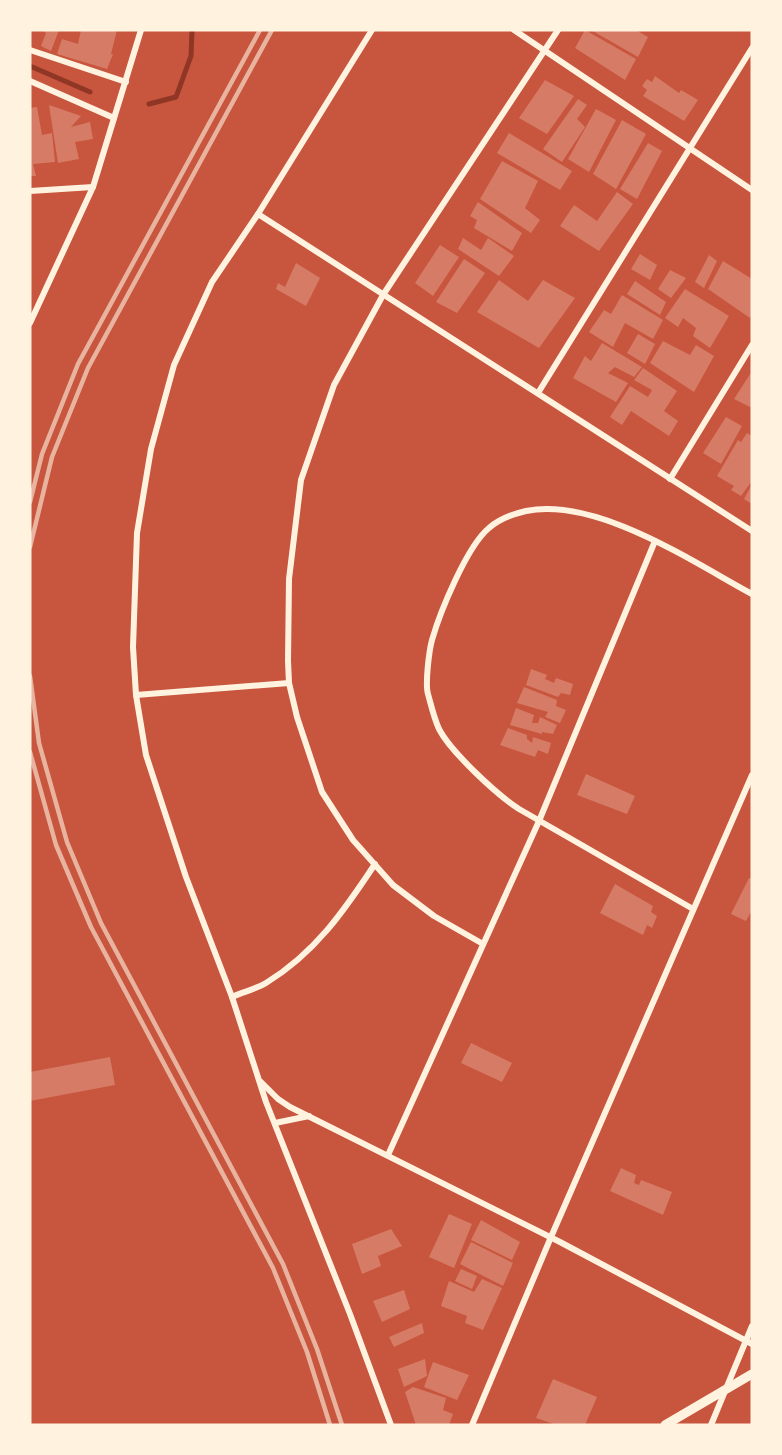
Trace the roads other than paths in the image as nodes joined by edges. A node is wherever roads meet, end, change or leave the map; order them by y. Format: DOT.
graph roads {
  1 [pos="141,30"];
  2 [pos="372,30"];
  3 [pos="514,30"];
  4 [pos="558,30"];
  5 [pos="752,48"];
  6 [pos="30,50"];
  7 [pos="545,51"];
  8 [pos="30,81"];
  9 [pos="126,82"];
  10 [pos="114,118"];
  11 [pos="690,149"];
  12 [pos="93,187"];
  13 [pos="30,190"];
  14 [pos="752,190"];
  15 [pos="258,214"];
  16 [pos="383,296"];
  17 [pos="30,323"];
  18 [pos="752,345"];
  19 [pos="538,393"];
  20 [pos="670,479"];
  21 [pos="752,531"];
  22 [pos="655,541"];
  23 [pos="752,594"];
  24 [pos="290,683"];
  25 [pos="136,695"];
  26 [pos="752,775"];
  27 [pos="539,821"];
  28 [pos="375,864"];
  29 [pos="693,909"];
  30 [pos="483,945"];
  31 [pos="232,997"];
  32 [pos="259,1080"];
  33 [pos="309,1116"];
  34 [pos="275,1123"];
  35 [pos="388,1155"];
  36 [pos="551,1237"];
  37 [pos="752,1326"];
  38 [pos="749,1342"];
  39 [pos="752,1374"];
  40 [pos="727,1388"];
  41 [pos="391,1425"];
  42 [pos="472,1425"];
  43 [pos="665,1425"];
  44 [pos="711,1425"];
  1 -- 9 [label="street"];
  2 -- 15 [label="street"];
  3 -- 7 [label="street"];
  4 -- 7 [label="street"];
  5 -- 11 [label="street"];
  6 -- 9 [label="street"];
  7 -- 11 [label="street"];
  7 -- 16 [label="street"];
  8 -- 10 [label="street"];
  9 -- 10 [label="street"];
  10 -- 12 [label="street"];
  11 -- 14 [label="street"];
  11 -- 19 [label="street"];
  12 -- 13 [label="street"];
  12 -- 17 [label="street"];
  15 -- 16 [label="street"];
  15 -- 25 [label="street"];
  16 -- 19 [label="street"];
  16 -- 24 [label="street"];
  18 -- 20 [label="street"];
  19 -- 20 [label="street"];
  20 -- 21 [label="street"];
  22 -- 23 [label="street"];
  22 -- 27 [label="street"];
  22 -- 27 [label="street"];
  24 -- 25 [label="street"];
  24 -- 28 [label="street"];
  25 -- 31 [label="street"];
  26 -- 29 [label="street"];
  27 -- 29 [label="street"];
  27 -- 30 [label="street"];
  28 -- 30 [label="street"];
  28 -- 31 [label="street"];
  29 -- 36 [label="street"];
  30 -- 35 [label="street"];
  31 -- 32 [label="street"];
  32 -- 33 [label="street"];
  32 -- 34 [label="street"];
  33 -- 34 [label="street"];
  33 -- 35 [label="street"];
  34 -- 41 [label="street"];
  35 -- 36 [label="street"];
  36 -- 38 [label="street"];
  36 -- 42 [label="street"];
  37 -- 38 [label="street"];
  38 -- 40 [label="street"];
  39 -- 40 [label="street"];
  40 -- 43 [label="street"];
  40 -- 44 [label="street"];
}
